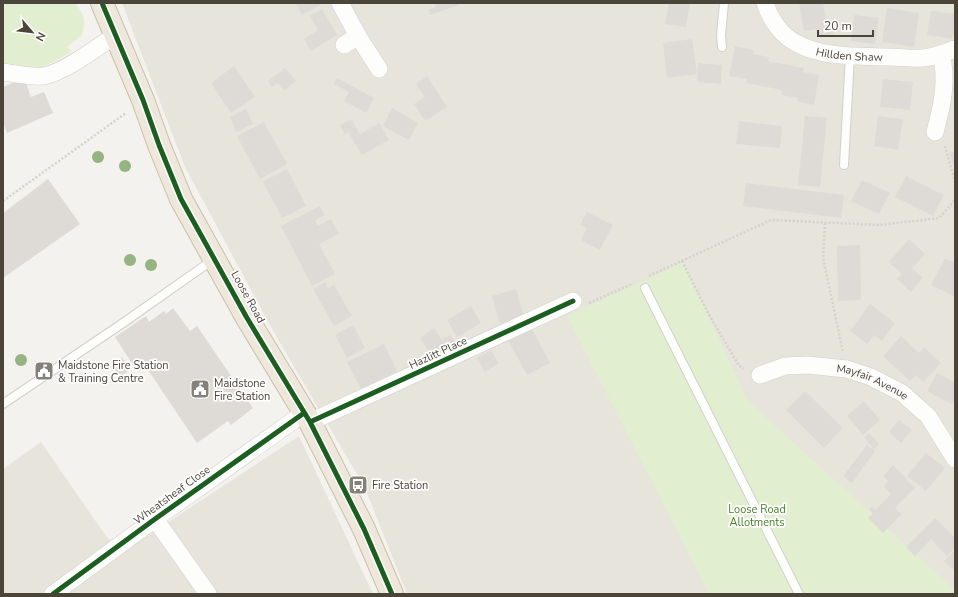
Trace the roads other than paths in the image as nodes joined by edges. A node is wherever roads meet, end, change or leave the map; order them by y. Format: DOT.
graph roads {
  1 [pos="102,3"];
  2 [pos="340,3"];
  3 [pos="724,3"];
  4 [pos="765,3"];
  5 [pos="116,35"];
  6 [pos="722,47"];
  7 [pos="948,52"];
  8 [pos="850,55"];
  9 [pos="379,69"];
  10 [pos="3,72"];
  11 [pos="949,100"];
  12 [pos="935,132"];
  13 [pos="844,165"];
  14 [pos="214,259"];
  15 [pos="645,288"];
  16 [pos="573,301"];
  17 [pos="760,375"];
  18 [pos="3,404"];
  19 [pos="307,418"];
  20 [pos="955,458"];
  21 [pos="155,519"];
  22 [pos="53,594"];
  23 [pos="208,594"];
  24 [pos="392,594"];
  25 [pos="799,594"];
  1 -- 5 [label="highway, Loose Road"];
  2 -- 9 [label="street"];
  3 -- 6 [label="lane"];
  4 -- 8 [label="street, Hillden Shaw"];
  5 -- 10 [label="street"];
  5 -- 14 [label="highway, Loose Road"];
  7 -- 8 [label="street, Hillden Shaw"];
  7 -- 11 [label="street"];
  8 -- 13 [label="lane"];
  11 -- 12 [label="street"];
  14 -- 18 [label="lane"];
  14 -- 19 [label="highway, Loose Road"];
  15 -- 25 [label="lane"];
  16 -- 19 [label="street, Hazlitt Place"];
  17 -- 20 [label="street, Mayfair Avenue"];
  19 -- 21 [label="street, Wheatsheaf Close"];
  19 -- 24 [label="highway, Loose Road"];
  21 -- 22 [label="street, Wheatsheaf Close"];
  21 -- 23 [label="street, Wheatsheaf Close"];
}
